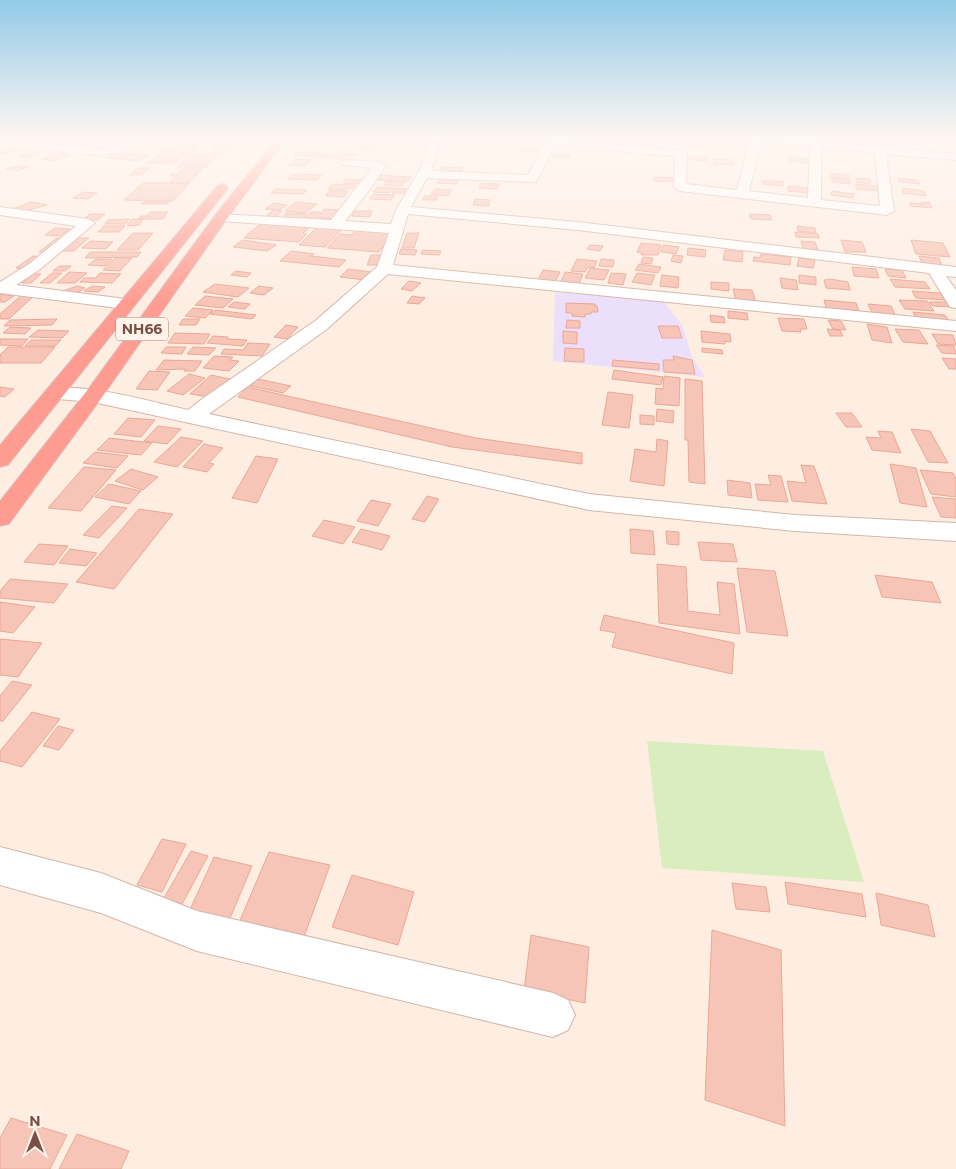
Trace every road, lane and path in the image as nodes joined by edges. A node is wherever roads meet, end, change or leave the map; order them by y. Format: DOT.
graph roads {
  1 [pos="218,193"];
  2 [pos="240,193"];
  3 [pos="361,193"];
  4 [pos="413,193"];
  5 [pos="729,193"];
  6 [pos="814,193"];
  7 [pos="885,193"];
  8 [pos="742,194"];
  9 [pos="814,202"];
  10 [pos="403,210"];
  11 [pos="0,211"];
  12 [pos="221,218"];
  13 [pos="335,225"];
  14 [pos="397,228"];
  15 [pos="384,269"];
  16 [pos="935,270"];
  17 [pos="956,272"];
  18 [pos="1,288"];
  19 [pos="956,303"];
  20 [pos="126,304"];
  21 [pos="956,326"];
  22 [pos="53,394"];
  23 [pos="93,396"];
  24 [pos="194,417"];
  25 [pos="0,460"];
  26 [pos="0,518"];
  27 [pos="956,532"];
  28 [pos="0,866"];
  29 [pos="553,1015"];
  1 -- 20 [label="highway, NH66"];
  2 -- 12 [label="highway, NH66"];
  3 -- 13 [label="street"];
  4 -- 10 [label="street"];
  5 -- 8 [label="street"];
  6 -- 9 [label="street"];
  7 -- 9 [label="street"];
  8 -- 9 [label="street"];
  10 -- 14 [label="street"];
  10 -- 16 [label="street"];
  11 -- 18 [label="street"];
  12 -- 13 [label="street"];
  12 -- 23 [label="highway, NH66"];
  13 -- 14 [label="street"];
  14 -- 15 [label="street"];
  15 -- 21 [label="street"];
  15 -- 24 [label="street"];
  16 -- 17 [label="street"];
  16 -- 19 [label="street"];
  18 -- 20 [label="street"];
  20 -- 22 [label="highway, NH66"];
  22 -- 23 [label="street"];
  22 -- 25 [label="highway, NH66"];
  23 -- 24 [label="street"];
  23 -- 26 [label="highway, NH66"];
  24 -- 27 [label="street"];
  28 -- 29 [label="street"];
}
